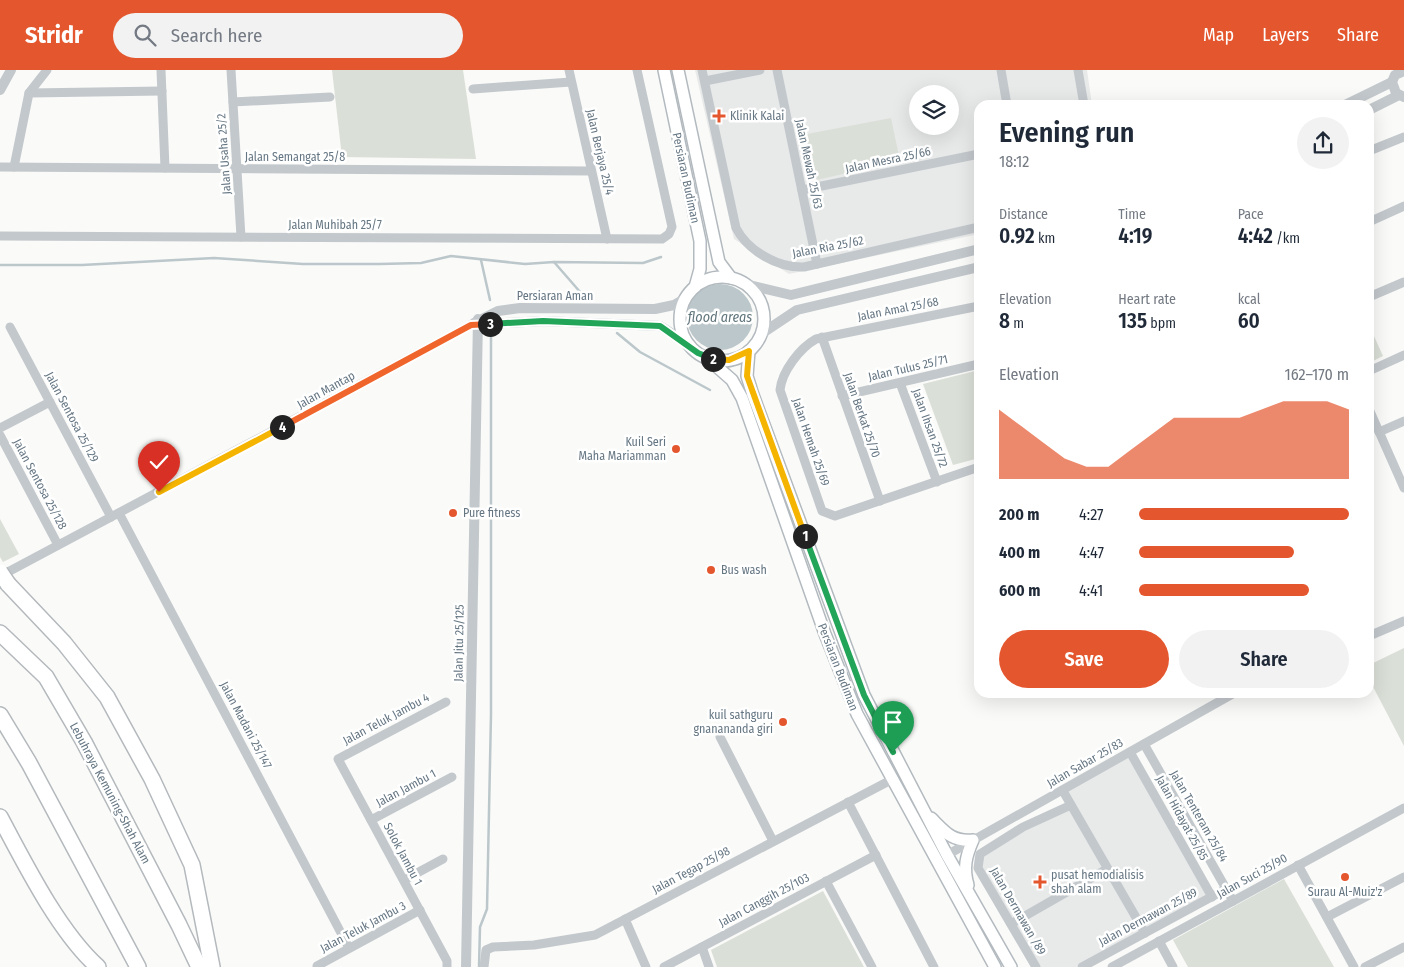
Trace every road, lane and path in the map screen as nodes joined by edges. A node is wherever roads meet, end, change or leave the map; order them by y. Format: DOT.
graph roads {
  1 [pos="47,70"];
  2 [pos="161,70"];
  3 [pos="231,70"];
  4 [pos="569,70"];
  5 [pos="637,70"];
  6 [pos="664,70"];
  7 [pos="678,70"];
  8 [pos="702,70"];
  9 [pos="760,70"];
  10 [pos="777,70"];
  11 [pos="1002,70"];
  12 [pos="1078,70"];
  13 [pos="6,72"];
  14 [pos="1396,73"];
  15 [pos="705,81"];
  16 [pos="571,82"];
  17 [pos="473,89"];
  18 [pos="0,90"];
  19 [pos="162,91"];
  20 [pos="29,93"];
  21 [pos="330,96"];
  22 [pos="1401,96"];
  23 [pos="1006,100"];
  24 [pos="1083,100"];
  25 [pos="1355,100"];
  26 [pos="233,102"];
  27 [pos="1374,108"];
  28 [pos="1400,138"];
  29 [pos="1374,149"];
  30 [pos="974,155"];
  31 [pos="0,166"];
  32 [pos="14,167"];
  33 [pos="165,168"];
  34 [pos="237,170"];
  35 [pos="591,171"];
  36 [pos="802,190"];
  37 [pos="1404,206"];
  38 [pos="1374,220"];
  39 [pos="974,227"];
  40 [pos="0,236"];
  41 [pos="241,237"];
  42 [pos="607,239"];
  43 [pos="974,251"];
  44 [pos="817,264"];
  45 [pos="974,268"];
  46 [pos="732,278"];
  47 [pos="1404,282"];
  48 [pos="745,284"];
  49 [pos="695,286"];
  50 [pos="1374,295"];
  51 [pos="686,298"];
  52 [pos="974,307"];
  53 [pos="476,323"];
  54 [pos="10,328"];
  55 [pos="761,334"];
  56 [pos="822,338"];
  57 [pos="691,346"];
  58 [pos="749,351"];
  59 [pos="1404,355"];
  60 [pos="708,358"];
  61 [pos="974,365"];
  62 [pos="1374,369"];
  63 [pos="900,383"];
  64 [pos="842,396"];
  65 [pos="50,402"];
  66 [pos="1374,421"];
  67 [pos="1404,421"];
  68 [pos="0,428"];
  69 [pos="1379,432"];
  70 [pos="0,435"];
  71 [pos="974,469"];
  72 [pos="937,482"];
  73 [pos="1404,488"];
  74 [pos="880,501"];
  75 [pos="115,515"];
  76 [pos="58,545"];
  77 [pos="5,576"];
  78 [pos="1404,621"];
  79 [pos="0,633"];
  80 [pos="1374,634"];
  81 [pos="864,695"];
  82 [pos="1225,698"];
  83 [pos="446,702"];
  84 [pos="0,715"];
  85 [pos="720,737"];
  86 [pos="1144,744"];
  87 [pos="1130,752"];
  88 [pos="338,759"];
  89 [pos="452,777"];
  90 [pos="891,780"];
  91 [pos="1063,791"];
  92 [pos="848,802"];
  93 [pos="1071,805"];
  94 [pos="1404,808"];
  95 [pos="923,810"];
  96 [pos="0,817"];
  97 [pos="371,820"];
  98 [pos="973,840"];
  99 [pos="773,841"];
  100 [pos="876,855"];
  101 [pos="947,855"];
  102 [pos="443,859"];
  103 [pos="1298,865"];
  104 [pos="1107,869"];
  105 [pos="1404,877"];
  106 [pos="404,880"];
  107 [pos="826,881"];
  108 [pos="1226,889"];
  109 [pos="1212,897"];
  110 [pos="973,900"];
  111 [pos="1233,901"];
  112 [pos="420,910"];
  113 [pos="969,917"];
  114 [pos="1327,917"];
  115 [pos="625,919"];
  116 [pos="1011,924"];
  117 [pos="1145,933"];
  118 [pos="1159,941"];
  119 [pos="702,947"];
  120 [pos="1404,947"];
  121 [pos="349,948"];
  122 [pos="447,964"];
  123 [pos="318,966"];
  124 [pos="931,966"];
  125 [pos="98,967"];
  126 [pos="138,967"];
  127 [pos="199,967"];
  128 [pos="212,967"];
  129 [pos="466,967"];
  130 [pos="484,967"];
  131 [pos="646,967"];
  132 [pos="664,967"];
  133 [pos="709,967"];
  134 [pos="872,967"];
  135 [pos="996,967"];
  136 [pos="1012,967"];
  137 [pos="1036,967"];
  138 [pos="1082,967"];
  139 [pos="1112,967"];
  140 [pos="1173,967"];
  141 [pos="1354,967"];
  142 [pos="1365,967"];
  1 -- 20 [label="street"];
  2 -- 19 [label="street"];
  3 -- 26 [label="street, Jalan Usaha 25/2"];
  4 -- 16 [label="street, Jalan Berjaya 25/4"];
  5 -- 42 [label="street, Jalan Muhibah 25/7"];
  6 -- 49 [label="main road, Persiaran Budiman"];
  7 -- 46 [label="main road, Persiaran Budiman"];
  8 -- 15 [label="street, Jalan Ria 25/62"];
  9 -- 15 [label="street"];
  10 -- 36 [label="street, Jalan Mewah 25/63"];
  11 -- 23 [label="street"];
  12 -- 24 [label="street"];
  13 -- 18 [label="street"];
  14 -- 22 [label="street"];
  14 -- 25 [label="street"];
  15 -- 44 [label="street, Jalan Ria 25/62"];
  16 -- 17 [label="street"];
  16 -- 35 [label="street, Jalan Berjaya 25/4"];
  19 -- 20 [label="street"];
  19 -- 33 [label="street"];
  20 -- 32 [label="street"];
  21 -- 26 [label="street"];
  22 -- 27 [label="street"];
  26 -- 34 [label="street, Jalan Usaha 25/2"];
  28 -- 29 [label="street"];
  30 -- 36 [label="street, Jalan Mesra 25/66"];
  31 -- 32 [label="street, Jalan Semangat 25/8"];
  32 -- 33 [label="street, Jalan Semangat 25/8"];
  33 -- 34 [label="street, Jalan Semangat 25/8"];
  34 -- 35 [label="street, Jalan Semangat 25/8"];
  34 -- 41 [label="street, Jalan Usaha 25/2"];
  35 -- 42 [label="street, Jalan Berjaya 25/4"];
  36 -- 44 [label="street, Jalan Mewah 25/63"];
  37 -- 38 [label="street"];
  39 -- 44 [label="street, Jalan Ria 25/62"];
  40 -- 41 [label="street, Jalan Muhibah 25/7"];
  41 -- 42 [label="street, Jalan Muhibah 25/7"];
  43 -- 48 [label="street"];
  45 -- 55 [label="street"];
  46 -- 48 [label="main road"];
  46 -- 49 [label="main road"];
  47 -- 50 [label="street"];
  48 -- 55 [label="main road"];
  49 -- 51 [label="main road"];
  51 -- 53 [label="street, Persiaran Aman"];
  51 -- 57 [label="main road"];
  52 -- 56 [label="street, Jalan Amal 25/68"];
  53 -- 57 [label="street, Persiaran Aman"];
  53 -- 75 [label="street, Jalan Mantap"];
  53 -- 129 [label="street, Jalan Jitu 25/125"];
  54 -- 65 [label="street, Jalan Sentosa 25/129"];
  55 -- 58 [label="main road"];
  56 -- 64 [label="street, Jalan Berkat 25/70"];
  56 -- 74 [label="street, Jalan Hemah 25/69"];
  57 -- 60 [label="main road"];
  58 -- 60 [label="main road"];
  58 -- 81 [label="main road, Persiaran Budiman"];
  59 -- 62 [label="street"];
  60 -- 90 [label="main road, Persiaran Budiman"];
  61 -- 63 [label="street, Jalan Tulus 25/71"];
  63 -- 64 [label="street, Jalan Tulus 25/71"];
  63 -- 72 [label="street, Jalan Ihsan 25/72"];
  64 -- 74 [label="street, Jalan Berkat 25/70"];
  65 -- 68 [label="street"];
  65 -- 75 [label="street, Jalan Sentosa 25/129"];
  66 -- 69 [label="street"];
  67 -- 69 [label="street"];
  69 -- 73 [label="street"];
  70 -- 76 [label="street, Jalan Sentosa 25/128"];
  71 -- 72 [label="street"];
  72 -- 74 [label="street"];
  75 -- 76 [label="street, Jalan Mantap"];
  75 -- 121 [label="street, Jalan Madani 25/147"];
  76 -- 77 [label="street, Jalan Mantap"];
  77 -- 128 [label="highway"];
  78 -- 80 [label="street"];
  79 -- 127 [label="highway, Lebuhraya Kemuning-Shah Alam"];
  81 -- 90 [label="main road"];
  81 -- 95 [label="main road, Persiaran Budiman"];
  82 -- 86 [label="street, Jalan Sabar 25/83"];
  83 -- 88 [label="street, Jalan Teluk Jambu 4"];
  84 -- 126 [label="highway"];
  85 -- 99 [label="street"];
  86 -- 87 [label="street, Jalan Sabar 25/83"];
  86 -- 108 [label="street, Jalan Tenteram 25/84"];
  87 -- 91 [label="street, Jalan Sabar 25/83"];
  87 -- 109 [label="street, Jalan Hidayat 25/85"];
  88 -- 97 [label="street, Solok Jambu 1"];
  89 -- 97 [label="street, Jalan Jambu 1"];
  90 -- 92 [label="street, Jalan Tegap 25/98"];
  90 -- 113 [label="main road, Persiaran Budiman"];
  91 -- 93 [label="street"];
  91 -- 98 [label="street, Jalan Sabar 25/83"];
  92 -- 99 [label="street, Jalan Tegap 25/98"];
  92 -- 100 [label="street"];
  93 -- 104 [label="street"];
  93 -- 116 [label="street, Jalan Dermawan /89"];
  94 -- 103 [label="street, Jalan Suci 25/90"];
  95 -- 98 [label="main road"];
  95 -- 101 [label="main road, Persiaran Budiman"];
  96 -- 125 [label="highway"];
  97 -- 106 [label="street, Solok Jambu 1"];
  98 -- 101 [label="street, Jalan Sabar 25/83"];
  98 -- 110 [label="main road"];
  99 -- 115 [label="street, Jalan Tegap 25/98"];
  100 -- 107 [label="street, Jalan Canggih 25/103"];
  100 -- 124 [label="street"];
  101 -- 110 [label="main road, Persiaran Budiman"];
  101 -- 113 [label="main road"];
  102 -- 106 [label="street"];
  103 -- 111 [label="street, Jalan Suci 25/90"];
  103 -- 114 [label="street"];
  104 -- 116 [label="street"];
  104 -- 117 [label="street"];
  105 -- 114 [label="street"];
  106 -- 112 [label="street, Solok Jambu 1"];
  107 -- 119 [label="street, Jalan Canggih 25/103"];
  107 -- 134 [label="street"];
  108 -- 109 [label="street, Jalan Dermawan 25/89"];
  108 -- 111 [label="street, Jalan Tenteram 25/84"];
  109 -- 117 [label="street, Jalan Dermawan 25/89"];
  110 -- 136 [label="main road, Persiaran Budiman"];
  111 -- 118 [label="street, Jalan Suci 25/90"];
  112 -- 121 [label="street, Jalan Teluk Jambu 3"];
  112 -- 122 [label="street, Solok Jambu 1"];
  113 -- 135 [label="main road, Persiaran Budiman"];
  114 -- 141 [label="street"];
  115 -- 130 [label="street, Jalan Tegap 25/98"];
  115 -- 131 [label="street"];
  116 -- 137 [label="street, Jalan Dermawan /89"];
  117 -- 138 [label="street, Jalan Dermawan 25/89"];
  118 -- 139 [label="street, Jalan Suci 25/90"];
  118 -- 140 [label="street"];
  119 -- 132 [label="street, Jalan Canggih 25/103"];
  119 -- 133 [label="street"];
  120 -- 142 [label="street"];
  121 -- 123 [label="street, Jalan Teluk Jambu 3"];
}
